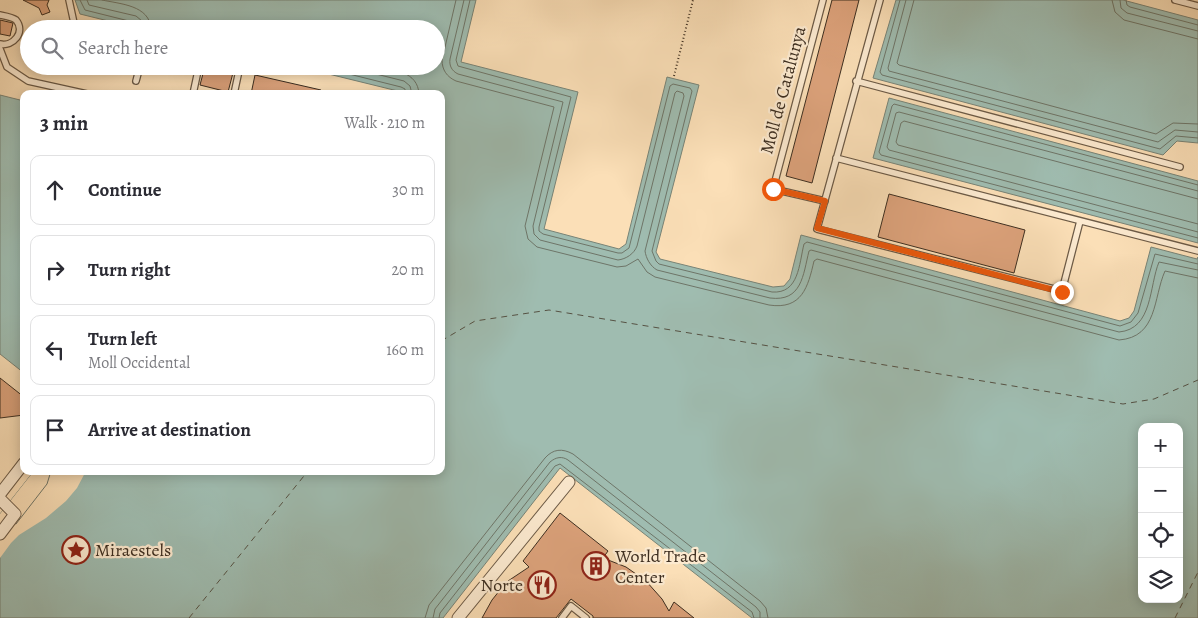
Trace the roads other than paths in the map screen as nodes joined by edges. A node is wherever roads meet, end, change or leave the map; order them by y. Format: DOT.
graph roads {
  1 [pos="69,0"];
  2 [pos="823,0"];
  3 [pos="880,0"];
  4 [pos="1174,0"];
  5 [pos="1198,6"];
  6 [pos="0,15"];
  7 [pos="73,20"];
  8 [pos="0,44"];
  9 [pos="0,49"];
  10 [pos="138,75"];
  11 [pos="197,75"];
  12 [pos="238,75"];
  13 [pos="136,81"];
  14 [pos="856,81"];
  15 [pos="68,90"];
  16 [pos="194,90"];
  17 [pos="235,90"];
  18 [pos="836,158"];
  19 [pos="1180,167"];
  20 [pos="825,201"];
  21 [pos="1080,221"];
  22 [pos="1198,251"];
  23 [pos="20,468"];
  24 [pos="569,482"];
  25 [pos="0,494"];
  26 [pos="0,499"];
  27 [pos="0,534"];
  28 [pos="458,618"];
  29 [pos="562,618"];
  30 [pos="586,618"];
  1 -- 7 [label="lane"];
  2 -- 20 [label="lane, Moll de Catalunya"];
  3 -- 14 [label="lane"];
  4 -- 5 [label="lane"];
  6 -- 8 [label="lane"];
  9 -- 15 [label="lane"];
  10 -- 13 [label="lane"];
  11 -- 16 [label="lane"];
  12 -- 17 [label="lane"];
  14 -- 18 [label="lane"];
  14 -- 19 [label="lane"];
  18 -- 20 [label="lane"];
  18 -- 21 [label="lane"];
  20 -- 21 [label="lane"];
  21 -- 22 [label="lane"];
  23 -- 25 [label="street"];
  24 -- 28 [label="street"];
  26 -- 27 [label="street"];
  29 -- 30 [label="lane"];
}
